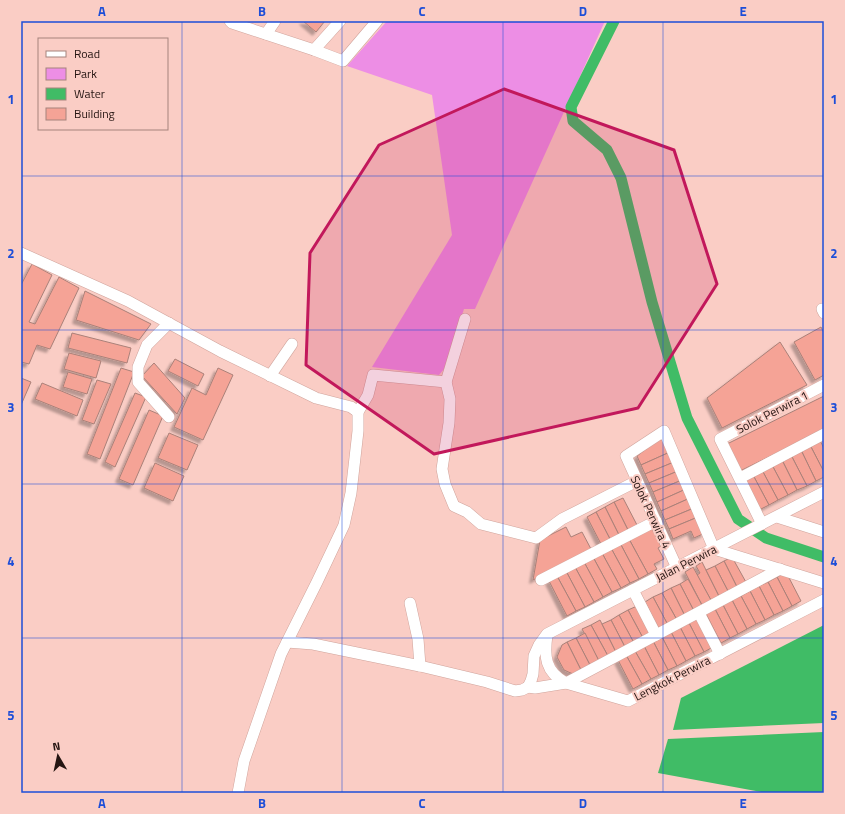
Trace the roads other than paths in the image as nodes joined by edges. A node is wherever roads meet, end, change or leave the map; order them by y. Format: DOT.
graph roads {
  1 [pos="230,21"];
  2 [pos="274,21"];
  3 [pos="340,21"];
  4 [pos="377,21"];
  5 [pos="266,34"];
  6 [pos="314,50"];
  7 [pos="21,253"];
  8 [pos="465,319"];
  9 [pos="169,323"];
  10 [pos="292,344"];
  11 [pos="270,376"];
  12 [pos="446,382"];
  13 [pos="824,385"];
  14 [pos="358,412"];
  15 [pos="169,417"];
  16 [pos="824,434"];
  17 [pos="740,478"];
  18 [pos="637,481"];
  19 [pos="824,492"];
  20 [pos="777,517"];
  21 [pos="656,521"];
  22 [pos="762,524"];
  23 [pos="824,532"];
  24 [pos="714,549"];
  25 [pos="677,568"];
  26 [pos="780,569"];
  27 [pos="541,580"];
  28 [pos="824,583"];
  29 [pos="633,590"];
  30 [pos="824,600"];
  31 [pos="410,603"];
  32 [pos="699,613"];
  33 [pos="547,634"];
  34 [pos="656,635"];
  35 [pos="287,642"];
  36 [pos="720,654"];
  37 [pos="420,666"];
  38 [pos="566,683"];
  39 [pos="528,687"];
  40 [pos="238,793"];
  1 -- 5 [label="street"];
  2 -- 5 [label="street"];
  3 -- 6 [label="street"];
  4 -- 6 [label="street"];
  5 -- 6 [label="street"];
  7 -- 9 [label="street"];
  8 -- 12 [label="street"];
  9 -- 11 [label="street"];
  9 -- 15 [label="street"];
  10 -- 11 [label="street"];
  11 -- 14 [label="street"];
  12 -- 14 [label="street"];
  12 -- 18 [label="street"];
  13 -- 17 [label="street, Solok Perwira 1"];
  14 -- 35 [label="street"];
  16 -- 17 [label="street"];
  17 -- 22 [label="street"];
  18 -- 21 [label="street, Solok Perwira 4"];
  18 -- 24 [label="street, Solok Perwira 4"];
  19 -- 20 [label="street, Jalan Perwira"];
  20 -- 22 [label="street, Jalan Perwira"];
  20 -- 23 [label="street"];
  21 -- 25 [label="street, Solok Perwira 4"];
  21 -- 27 [label="street"];
  22 -- 24 [label="street, Jalan Perwira"];
  24 -- 25 [label="street, Jalan Perwira"];
  24 -- 26 [label="street"];
  25 -- 29 [label="street, Jalan Perwira"];
  26 -- 28 [label="street"];
  26 -- 32 [label="street"];
  29 -- 33 [label="street, Jalan Perwira"];
  29 -- 34 [label="street"];
  30 -- 36 [label="street, Lengkok Perwira"];
  31 -- 37 [label="street"];
  32 -- 34 [label="street"];
  32 -- 36 [label="street"];
  33 -- 38 [label="street, Lengkok Perwira"];
  33 -- 39 [label="street"];
  34 -- 38 [label="street"];
  35 -- 37 [label="street"];
  35 -- 40 [label="street"];
  36 -- 38 [label="street, Lengkok Perwira"];
  37 -- 39 [label="street"];
  38 -- 39 [label="street"];
}
